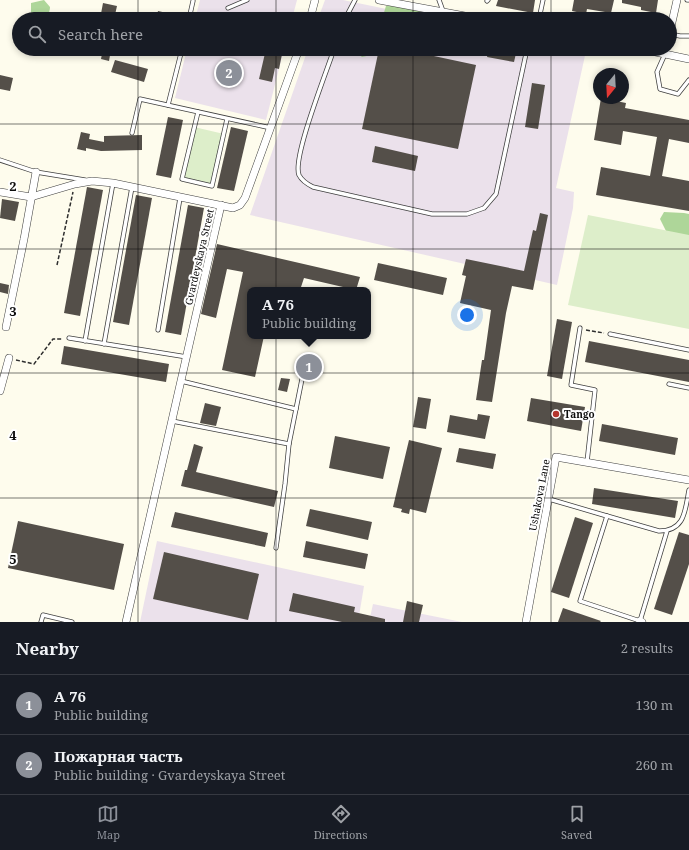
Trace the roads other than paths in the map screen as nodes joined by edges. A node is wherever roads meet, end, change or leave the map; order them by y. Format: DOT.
graph roads {
  1 [pos="247,0"];
  2 [pos="315,0"];
  3 [pos="355,0"];
  4 [pos="379,0"];
  5 [pos="439,0"];
  6 [pos="543,0"];
  7 [pos="677,0"];
  8 [pos="194,1"];
  9 [pos="228,8"];
  10 [pos="191,12"];
  11 [pos="312,12"];
  12 [pos="349,12"];
  13 [pos="444,12"];
  14 [pos="540,12"];
  15 [pos="674,12"];
  16 [pos="677,35"];
  17 [pos="689,36"];
  18 [pos="677,55"];
  19 [pos="180,56"];
  20 [pos="297,56"];
  21 [pos="332,56"];
  22 [pos="526,56"];
  23 [pos="664,56"];
  24 [pos="689,59"];
  25 [pos="689,80"];
  26 [pos="168,105"];
  27 [pos="198,112"];
  28 [pos="227,119"];
  29 [pos="271,128"];
  30 [pos="132,133"];
  31 [pos="0,160"];
  32 [pos="36,172"];
  33 [pos="92,181"];
  34 [pos="113,183"];
  35 [pos="132,187"];
  36 [pos="2,193"];
  37 [pos="31,197"];
  38 [pos="180,198"];
  39 [pos="221,205"];
  40 [pos="6,327"];
  41 [pos="580,328"];
  42 [pos="158,330"];
  43 [pos="610,334"];
  44 [pos="69,338"];
  45 [pos="86,341"];
  46 [pos="104,344"];
  47 [pos="689,350"];
  48 [pos="186,356"];
  49 [pos="9,358"];
  50 [pos="303,374"];
  51 [pos="181,381"];
  52 [pos="669,384"];
  53 [pos="689,388"];
  54 [pos="0,391"];
  55 [pos="296,409"];
  56 [pos="171,420"];
  57 [pos="289,444"];
  58 [pos="587,462"];
  59 [pos="689,480"];
  60 [pos="689,490"];
  61 [pos="548,499"];
  62 [pos="607,516"];
  63 [pos="667,531"];
  64 [pos="276,548"];
  65 [pos="41,622"];
  66 [pos="72,622"];
  67 [pos="126,622"];
  68 [pos="526,622"];
  69 [pos="641,622"];
  1 -- 9 [label="lane"];
  2 -- 11 [label="street"];
  3 -- 12 [label="lane"];
  4 -- 13 [label="street"];
  5 -- 13 [label="lane"];
  6 -- 14 [label="lane"];
  7 -- 15 [label="street"];
  8 -- 10 [label="lane"];
  16 -- 17 [label="lane"];
  18 -- 24 [label="street"];
  19 -- 26 [label="lane"];
  20 -- 29 [label="street, Gvardeyskaya Street"];
  21 -- 22 [label="lane"];
  23 -- 25 [label="lane"];
  26 -- 27 [label="lane"];
  26 -- 30 [label="lane"];
  27 -- 28 [label="lane"];
  27 -- 28 [label="lane"];
  28 -- 29 [label="lane"];
  29 -- 39 [label="street, Gvardeyskaya Street"];
  31 -- 32 [label="lane"];
  32 -- 33 [label="lane"];
  32 -- 37 [label="street"];
  33 -- 34 [label="street"];
  33 -- 37 [label="street"];
  34 -- 35 [label="street"];
  34 -- 45 [label="lane"];
  35 -- 38 [label="street"];
  35 -- 46 [label="lane"];
  36 -- 37 [label="street"];
  37 -- 40 [label="street"];
  38 -- 39 [label="street"];
  38 -- 42 [label="lane"];
  39 -- 48 [label="street, Gvardeyskaya Street"];
  41 -- 58 [label="lane"];
  43 -- 47 [label="lane"];
  44 -- 45 [label="lane"];
  45 -- 46 [label="lane"];
  46 -- 48 [label="lane"];
  48 -- 51 [label="street, Gvardeyskaya Street"];
  49 -- 54 [label="street"];
  50 -- 55 [label="lane"];
  51 -- 55 [label="lane"];
  51 -- 56 [label="street, Gvardeyskaya Street"];
  52 -- 53 [label="lane"];
  55 -- 57 [label="lane"];
  56 -- 57 [label="lane"];
  56 -- 67 [label="street, Gvardeyskaya Street"];
  57 -- 64 [label="lane"];
  58 -- 59 [label="street, Ushakova Lane"];
  58 -- 61 [label="street, Ushakova Lane"];
  60 -- 63 [label="lane"];
  61 -- 62 [label="lane"];
  61 -- 68 [label="street, Ushakova Lane"];
  62 -- 63 [label="lane"];
  62 -- 69 [label="lane"];
  63 -- 69 [label="lane"];
  65 -- 66 [label="lane"];
}
